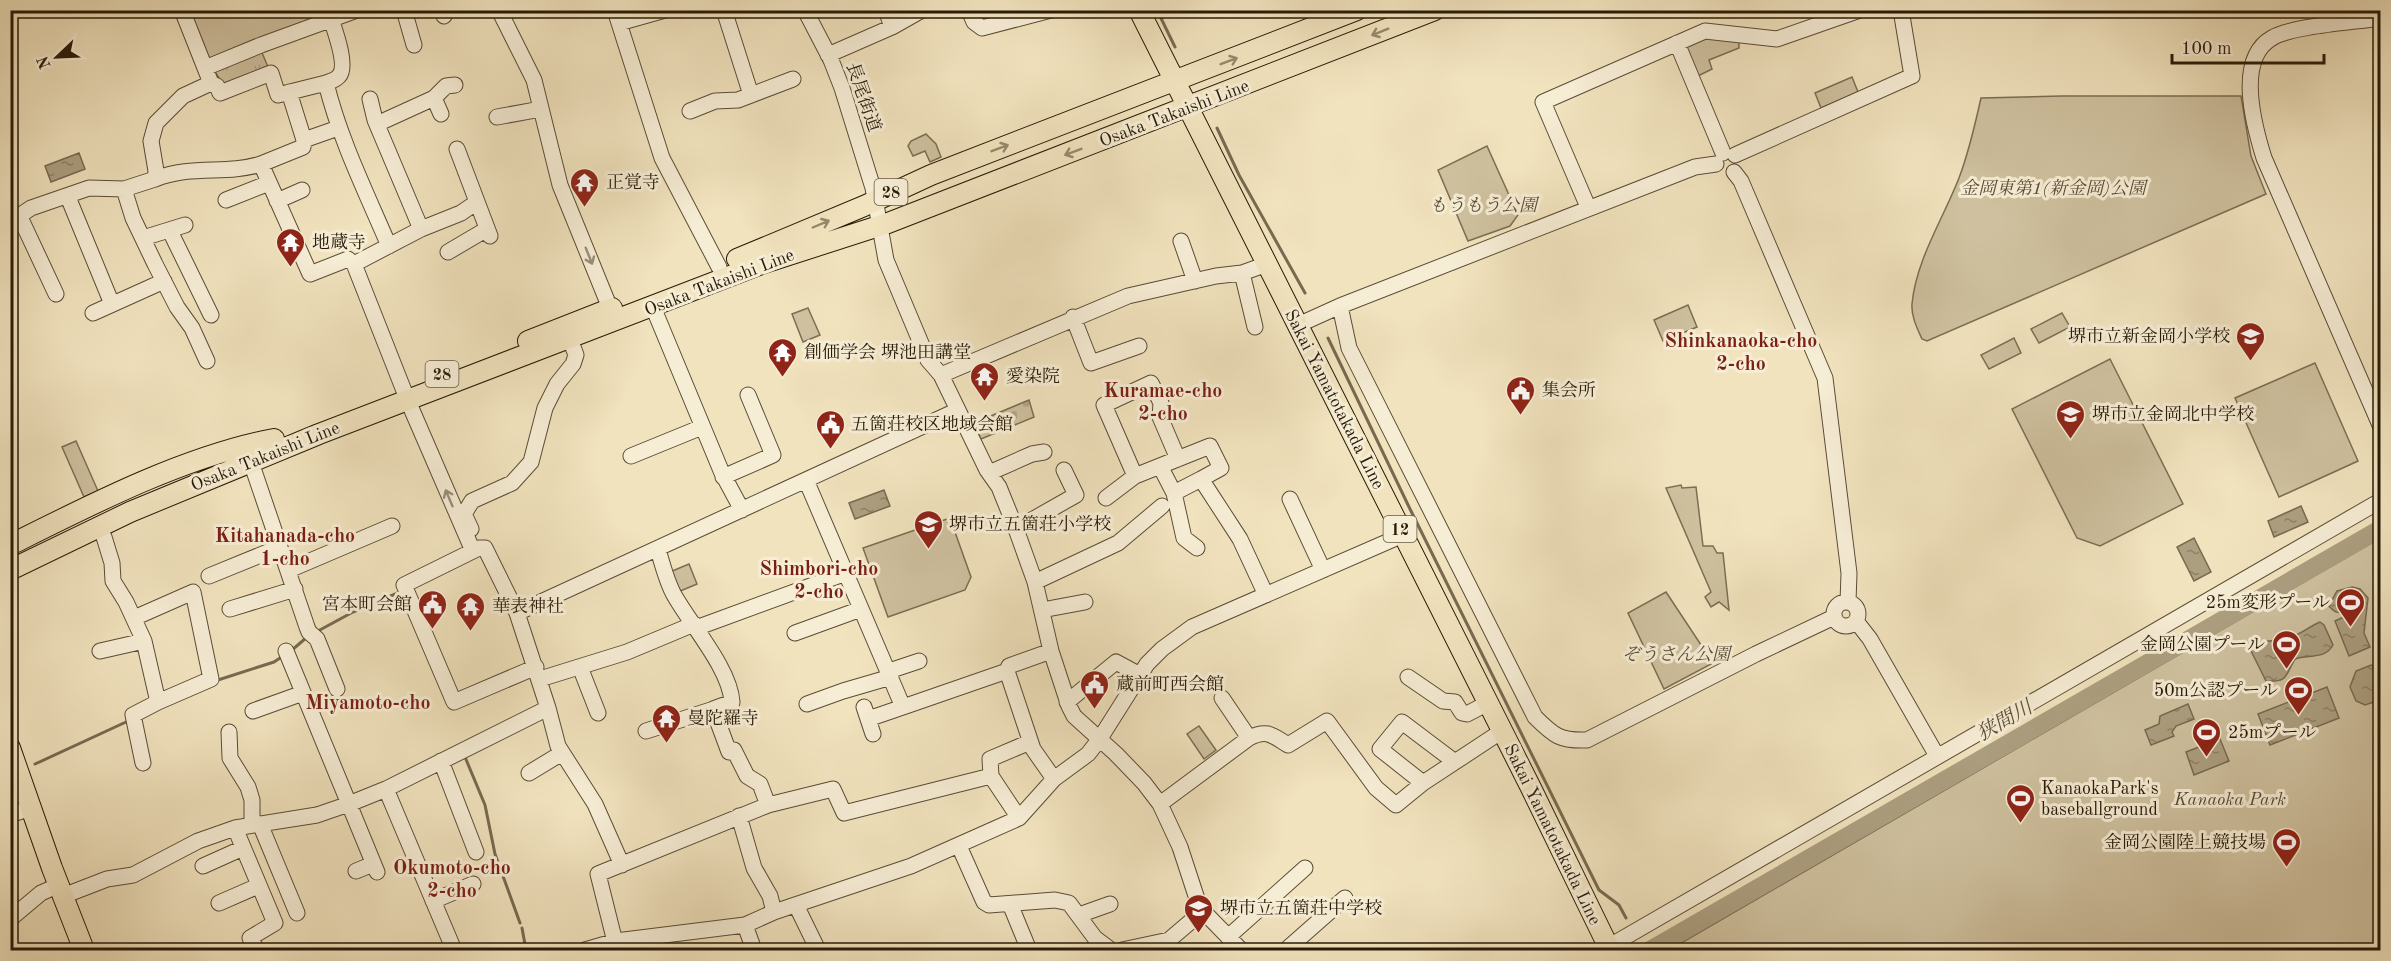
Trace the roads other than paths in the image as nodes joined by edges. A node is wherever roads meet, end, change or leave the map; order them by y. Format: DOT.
graph roads {
  1 [pos="182,10"];
  2 [pos="357,10"];
  3 [pos="404,10"];
  4 [pos="665,10"];
  5 [pos="724,10"];
  6 [pos="805,10"];
  7 [pos="886,10"];
  8 [pos="922,10"];
  9 [pos="969,10"];
  10 [pos="1051,10"];
  11 [pos="1139,10"];
  12 [pos="1357,10"];
  13 [pos="1434,10"];
  14 [pos="1860,10"];
  15 [pos="1901,10"];
  16 [pos="500,11"];
  17 [pos="617,17"];
  18 [pos="2380,18"];
  19 [pos="332,19"];
  20 [pos="892,27"];
  21 [pos="1677,43"];
  22 [pos="414,45"];
  23 [pos="828,55"];
  24 [pos="205,68"];
  25 [pos="793,79"];
  26 [pos="1174,82"];
  27 [pos="211,83"];
  28 [pos="326,83"];
  29 [pos="455,84"];
  30 [pos="289,92"];
  31 [pos="751,95"];
  32 [pos="434,98"];
  33 [pos="370,99"];
  34 [pos="1187,108"];
  35 [pos="541,110"];
  36 [pos="690,111"];
  37 [pos="441,114"];
  38 [pos="496,117"];
  39 [pos="377,124"];
  40 [pos="338,128"];
  41 [pos="304,141"];
  42 [pos="457,148"];
  43 [pos="1725,157"];
  44 [pos="261,164"];
  45 [pos="155,178"];
  46 [pos="269,183"];
  47 [pos="124,189"];
  48 [pos="302,190"];
  49 [pos="68,196"];
  50 [pos="226,200"];
  51 [pos="875,200"];
  52 [pos="277,201"];
  53 [pos="477,202"];
  54 [pos="1588,207"];
  55 [pos="15,218"];
  56 [pos="185,225"];
  57 [pos="880,226"];
  58 [pos="421,229"];
  59 [pos="170,231"];
  60 [pos="143,238"];
  61 [pos="1181,241"];
  62 [pos="389,246"];
  63 [pos="448,252"];
  64 [pos="354,264"];
  65 [pos="1267,264"];
  66 [pos="719,267"];
  67 [pos="1242,273"];
  68 [pos="164,281"];
  69 [pos="1195,281"];
  70 [pos="56,294"];
  71 [pos="112,304"];
  72 [pos="1340,306"];
  73 [pos="653,307"];
  74 [pos="93,313"];
  75 [pos="211,315"];
  76 [pos="613,315"];
  77 [pos="1073,317"];
  78 [pos="1298,325"];
  79 [pos="1256,327"];
  80 [pos="570,339"];
  81 [pos="1139,346"];
  82 [pos="207,361"];
  83 [pos="941,375"];
  84 [pos="406,395"];
  85 [pos="748,395"];
  86 [pos="958,410"];
  87 [pos="2380,425"];
  88 [pos="702,427"];
  89 [pos="320,434"];
  90 [pos="274,439"];
  91 [pos="1044,452"];
  92 [pos="631,456"];
  93 [pos="1178,459"];
  94 [pos="1160,466"];
  95 [pos="1064,470"];
  96 [pos="254,471"];
  97 [pos="989,473"];
  98 [pos="1135,476"];
  99 [pos="723,477"];
  100 [pos="1202,479"];
  101 [pos="806,480"];
  102 [pos="1174,493"];
  103 [pos="1106,498"];
  104 [pos="1290,499"];
  105 [pos="2380,501"];
  106 [pos="1162,506"];
  107 [pos="128,507"];
  108 [pos="742,510"];
  109 [pos="392,526"];
  110 [pos="1016,529"];
  111 [pos="1403,535"];
  112 [pos="104,537"];
  113 [pos="10,545"];
  114 [pos="280,547"];
  115 [pos="1197,548"];
  116 [pos="658,549"];
  117 [pos="476,550"];
  118 [pos="10,557"];
  119 [pos="10,570"];
  120 [pos="289,570"];
  121 [pos="1323,570"];
  122 [pos="846,573"];
  123 [pos="209,576"];
  124 [pos="10,581"];
  125 [pos="1035,582"];
  126 [pos="295,589"];
  127 [pos="1266,595"];
  128 [pos="1085,602"];
  129 [pos="1848,602"];
  130 [pos="231,609"];
  131 [pos="861,609"];
  132 [pos="1042,610"];
  133 [pos="517,613"];
  134 [pos="1834,617"];
  135 [pos="134,618"];
  136 [pos="1856,621"];
  137 [pos="695,626"];
  138 [pos="795,633"];
  139 [pos="144,641"];
  140 [pos="100,651"];
  141 [pos="286,651"];
  142 [pos="1051,651"];
  143 [pos="919,661"];
  144 [pos="580,667"];
  145 [pos="1007,671"];
  146 [pos="538,673"];
  147 [pos="890,674"];
  148 [pos="1140,675"];
  149 [pos="1408,677"];
  150 [pos="337,689"];
  151 [pos="303,693"];
  152 [pos="1222,698"];
  153 [pos="158,702"];
  154 [pos="1067,702"];
  155 [pos="1488,703"];
  156 [pos="807,704"];
  157 [pos="903,707"];
  158 [pos="548,708"];
  159 [pos="717,708"];
  160 [pos="253,711"];
  161 [pos="597,713"];
  162 [pos="868,720"];
  163 [pos="646,731"];
  164 [pos="1503,731"];
  165 [pos="229,732"];
  166 [pos="1249,738"];
  167 [pos="1099,740"];
  168 [pos="1030,742"];
  169 [pos="10,748"];
  170 [pos="562,753"];
  171 [pos="1937,756"];
  172 [pos="441,761"];
  173 [pos="1455,762"];
  174 [pos="143,763"];
  175 [pos="529,773"];
  176 [pos="991,776"];
  177 [pos="1054,779"];
  178 [pos="1423,783"];
  179 [pos="386,789"];
  180 [pos="349,804"];
  181 [pos="1160,804"];
  182 [pos="768,805"];
  183 [pos="31,808"];
  184 [pos="10,816"];
  185 [pos="739,816"];
  186 [pos="1018,818"];
  187 [pos="256,824"];
  188 [pos="234,828"];
  189 [pos="959,846"];
  190 [pos="243,848"];
  191 [pos="476,852"];
  192 [pos="622,865"];
  193 [pos="203,867"];
  194 [pos="1305,868"];
  195 [pos="356,871"];
  196 [pos="473,884"];
  197 [pos="258,886"];
  198 [pos="61,891"];
  199 [pos="1345,898"];
  200 [pos="433,901"];
  201 [pos="219,903"];
  202 [pos="1010,904"];
  203 [pos="1110,904"];
  204 [pos="796,905"];
  205 [pos="1203,911"];
  206 [pos="774,912"];
  207 [pos="297,913"];
  208 [pos="1079,915"];
  209 [pos="10,920"];
  210 [pos="745,925"];
  211 [pos="1228,937"];
  212 [pos="616,946"];
  213 [pos="1609,949"];
  214 [pos="84,951"];
  215 [pos="257,951"];
  216 [pos="454,951"];
  217 [pos="585,951"];
  218 [pos="754,951"];
  219 [pos="818,951"];
  220 [pos="1029,951"];
  221 [pos="1111,951"];
  222 [pos="1122,951"];
  223 [pos="1241,951"];
  224 [pos="1286,951"];
  1 -- 24 [label="street"];
  2 -- 19 [label="street"];
  3 -- 22 [label="street"];
  4 -- 17 [label="street"];
  5 -- 31 [label="street"];
  6 -- 23 [label="street, 長尾街道"];
  7 -- 20 [label="street"];
  8 -- 20 [label="street"];
  9 -- 10 [label="street"];
  11 -- 26 [label="main road, Sakai Yamatotakada Line / 12"];
  26 -- 12 [label="main road, Osaka Takaishi Line / 28, one-way"];
  13 -- 34 [label="main road, Osaka Takaishi Line / 28, one-way"];
  14 -- 21 [label="street"];
  15 -- 43 [label="street"];
  16 -- 35 [label="street"];
  17 -- 66 [label="street"];
  18 -- 87 [label="street"];
  19 -- 24 [label="street"];
  19 -- 28 [label="street"];
  20 -- 23 [label="street"];
  21 -- 43 [label="street"];
  21 -- 54 [label="street"];
  23 -- 51 [label="street, 長尾街道"];
  24 -- 27 [label="street"];
  25 -- 31 [label="street"];
  26 -- 34 [label="main road, Sakai Yamatotakada Line / 12"];
  51 -- 26 [label="main road, Osaka Takaishi Line / 28, one-way"];
  27 -- 30 [label="street"];
  27 -- 45 [label="street"];
  28 -- 30 [label="street"];
  28 -- 40 [label="street"];
  29 -- 32 [label="street"];
  30 -- 41 [label="street"];
  31 -- 36 [label="street"];
  32 -- 37 [label="street"];
  32 -- 39 [label="street"];
  33 -- 39 [label="street"];
  34 -- 57 [label="main road, Osaka Takaishi Line / 28, one-way"];
  34 -- 65 [label="main road, Sakai Yamatotakada Line / 12"];
  35 -- 38 [label="street"];
  35 -- 76 [label="street, one-way"];
  39 -- 58 [label="street"];
  40 -- 41 [label="street"];
  40 -- 62 [label="street"];
  41 -- 44 [label="street"];
  42 -- 53 [label="street"];
  43 -- 54 [label="street"];
  43 -- 129 [label="street"];
  44 -- 45 [label="street"];
  44 -- 46 [label="street"];
  45 -- 47 [label="street"];
  46 -- 50 [label="street"];
  46 -- 52 [label="street"];
  47 -- 49 [label="street"];
  47 -- 60 [label="street"];
  48 -- 52 [label="street"];
  49 -- 55 [label="street"];
  49 -- 71 [label="street"];
  51 -- 57 [label="street, 長尾街道"];
  66 -- 51 [label="main road, Osaka Takaishi Line / 28, one-way"];
  52 -- 64 [label="street"];
  53 -- 58 [label="street"];
  53 -- 63 [label="street"];
  54 -- 72 [label="street"];
  55 -- 70 [label="street"];
  56 -- 59 [label="street"];
  57 -- 73 [label="main road, Osaka Takaishi Line / 28"];
  57 -- 83 [label="street, 長尾街道"];
  58 -- 62 [label="street"];
  59 -- 60 [label="street"];
  59 -- 75 [label="street"];
  60 -- 68 [label="street"];
  61 -- 69 [label="street"];
  62 -- 64 [label="street"];
  64 -- 84 [label="street"];
  65 -- 67 [label="street"];
  65 -- 78 [label="main road, Sakai Yamatotakada Line / 12"];
  66 -- 76 [label="main road, Osaka Takaishi Line / 28"];
  67 -- 69 [label="street"];
  67 -- 79 [label="street"];
  68 -- 71 [label="street"];
  68 -- 82 [label="street"];
  69 -- 77 [label="street"];
  71 -- 74 [label="street"];
  72 -- 78 [label="street"];
  72 -- 134 [label="street"];
  73 -- 76 [label="main road, Osaka Takaishi Line / 28"];
  73 -- 88 [label="street"];
  76 -- 80 [label="main road, Osaka Takaishi Line / 28"];
  76 -- 84 [label="main road, Osaka Takaishi Line / 28"];
  77 -- 81 [label="street"];
  77 -- 83 [label="street"];
  78 -- 111 [label="main road, Sakai Yamatotakada Line / 12"];
  80 -- 84 [label="main road, Osaka Takaishi Line / 28"];
  80 -- 117 [label="street"];
  83 -- 86 [label="street, 長尾街道"];
  84 -- 89 [label="main road, Osaka Takaishi Line / 28"];
  84 -- 90 [label="main road, Osaka Takaishi Line / 28"];
  117 -- 84 [label="street, one-way"];
  85 -- 99 [label="street"];
  86 -- 97 [label="street, 長尾街道"];
  86 -- 101 [label="street"];
  88 -- 92 [label="street"];
  88 -- 99 [label="street"];
  89 -- 96 [label="main road"];
  89 -- 107 [label="main road, Osaka Takaishi Line / 28"];
  90 -- 107 [label="main road, Osaka Takaishi Line / 28"];
  90 -- 113 [label="main road"];
  91 -- 97 [label="street"];
  93 -- 94 [label="street"];
  93 -- 98 [label="street"];
  93 -- 100 [label="street"];
  94 -- 98 [label="street"];
  94 -- 102 [label="street"];
  95 -- 110 [label="street"];
  96 -- 112 [label="main road"];
  96 -- 114 [label="street"];
  97 -- 110 [label="street, 長尾街道"];
  98 -- 103 [label="street"];
  99 -- 108 [label="street"];
  100 -- 102 [label="street"];
  100 -- 127 [label="street"];
  101 -- 108 [label="street"];
  101 -- 122 [label="street"];
  102 -- 115 [label="street"];
  104 -- 121 [label="street"];
  105 -- 171 [label="street"];
  106 -- 125 [label="street"];
  107 -- 118 [label="main road, Osaka Takaishi Line / 28"];
  107 -- 119 [label="main road, Osaka Takaishi Line / 28"];
  108 -- 116 [label="street"];
  109 -- 120 [label="street"];
  110 -- 125 [label="street, 長尾街道"];
  111 -- 121 [label="street"];
  111 -- 155 [label="main road, Sakai Yamatotakada Line / 12"];
  112 -- 124 [label="main road"];
  112 -- 135 [label="street"];
  114 -- 120 [label="street"];
  114 -- 123 [label="street"];
  116 -- 133 [label="street"];
  116 -- 137 [label="street"];
  117 -- 133 [label="street"];
  117 -- 146 [label="street"];
  120 -- 126 [label="street"];
  121 -- 127 [label="street"];
  122 -- 131 [label="street"];
  122 -- 137 [label="street"];
  125 -- 132 [label="street, 長尾街道"];
  126 -- 130 [label="street"];
  126 -- 150 [label="street"];
  127 -- 148 [label="street"];
  128 -- 132 [label="street"];
  129 -- 134 [label="street"];
  129 -- 136 [label="street"];
  131 -- 138 [label="street"];
  131 -- 147 [label="street"];
  132 -- 142 [label="street, 長尾街道"];
  133 -- 146 [label="street"];
  134 -- 136 [label="street"];
  135 -- 139 [label="street"];
  135 -- 153 [label="street"];
  136 -- 171 [label="street"];
  137 -- 144 [label="street"];
  137 -- 159 [label="street"];
  139 -- 140 [label="street"];
  139 -- 153 [label="street"];
  141 -- 151 [label="street"];
  142 -- 145 [label="street"];
  142 -- 154 [label="street, 長尾街道"];
  143 -- 147 [label="street"];
  144 -- 146 [label="street"];
  144 -- 161 [label="street"];
  145 -- 157 [label="street"];
  145 -- 168 [label="street"];
  146 -- 158 [label="street"];
  147 -- 156 [label="street"];
  147 -- 157 [label="street"];
  148 -- 154 [label="street"];
  148 -- 167 [label="street"];
  149 -- 155 [label="street"];
  151 -- 160 [label="street"];
  151 -- 180 [label="street"];
  152 -- 166 [label="street"];
  153 -- 174 [label="street"];
  154 -- 167 [label="street, 長尾街道"];
  155 -- 164 [label="main road, Sakai Yamatotakada Line / 12"];
  157 -- 162 [label="street"];
  158 -- 170 [label="street"];
  158 -- 172 [label="street"];
  159 -- 163 [label="street"];
  159 -- 182 [label="street"];
  164 -- 173 [label="street"];
  164 -- 213 [label="main road, Sakai Yamatotakada Line / 12"];
  165 -- 187 [label="street"];
  166 -- 178 [label="street"];
  166 -- 181 [label="street"];
  167 -- 177 [label="street"];
  167 -- 181 [label="street, 長尾街道"];
  168 -- 176 [label="street"];
  168 -- 177 [label="street"];
  169 -- 183 [label="main road"];
  170 -- 175 [label="street"];
  170 -- 192 [label="street"];
  171 -- 213 [label="street"];
  172 -- 179 [label="street"];
  172 -- 191 [label="street"];
  173 -- 178 [label="street"];
  173 -- 178 [label="street"];
  176 -- 182 [label="street"];
  176 -- 186 [label="street"];
  177 -- 186 [label="street"];
  179 -- 180 [label="street"];
  179 -- 200 [label="street"];
  180 -- 187 [label="street"];
  180 -- 195 [label="street"];
  181 -- 205 [label="street, 長尾街道"];
  182 -- 185 [label="street"];
  183 -- 184 [label="street"];
  183 -- 198 [label="main road"];
  185 -- 192 [label="street"];
  185 -- 206 [label="street"];
  186 -- 189 [label="street"];
  187 -- 188 [label="street"];
  187 -- 207 [label="street"];
  188 -- 190 [label="street"];
  188 -- 198 [label="street"];
  189 -- 202 [label="street"];
  189 -- 204 [label="street"];
  190 -- 193 [label="street"];
  190 -- 197 [label="street"];
  192 -- 212 [label="street"];
  194 -- 211 [label="street"];
  196 -- 200 [label="street"];
  197 -- 201 [label="street"];
  197 -- 215 [label="street"];
  198 -- 209 [label="street"];
  198 -- 214 [label="main road"];
  199 -- 224 [label="street"];
  200 -- 216 [label="street"];
  202 -- 208 [label="street"];
  202 -- 220 [label="street"];
  203 -- 208 [label="street"];
  204 -- 206 [label="street"];
  204 -- 219 [label="street"];
  205 -- 211 [label="street"];
  205 -- 222 [label="street"];
  206 -- 210 [label="street"];
  208 -- 221 [label="street"];
  210 -- 212 [label="street"];
  210 -- 218 [label="street"];
  211 -- 223 [label="street"];
  212 -- 217 [label="street"];
}
